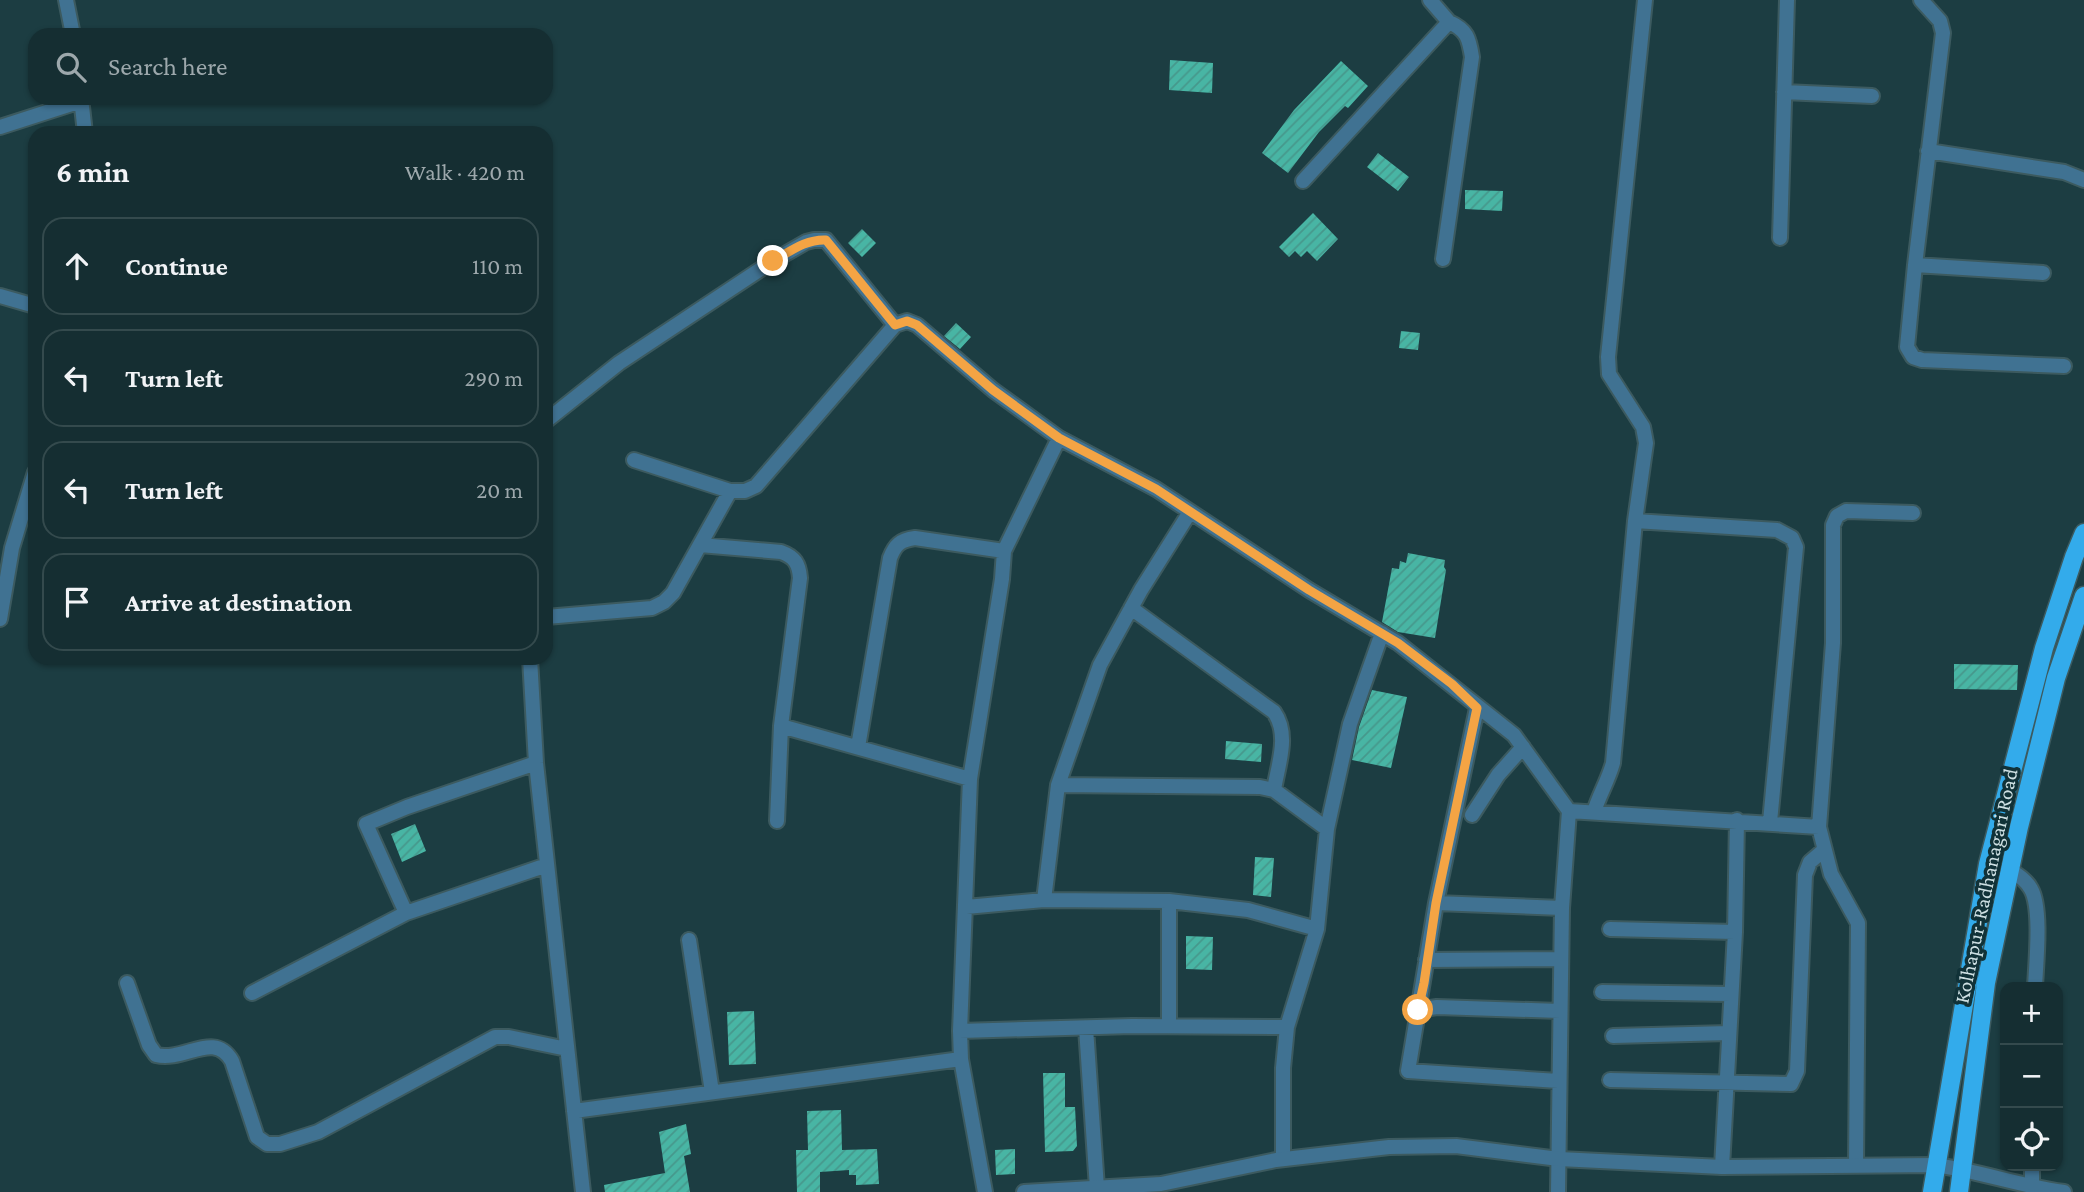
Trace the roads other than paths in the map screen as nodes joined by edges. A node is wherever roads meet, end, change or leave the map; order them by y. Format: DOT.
graph roads {
  1 [pos="66,0"];
  2 [pos="1430,0"];
  3 [pos="1645,0"];
  4 [pos="1787,0"];
  5 [pos="1921,0"];
  6 [pos="1449,22"];
  7 [pos="71,28"];
  8 [pos="1784,92"];
  9 [pos="1872,96"];
  10 [pos="64,105"];
  11 [pos="82,105"];
  12 [pos="84,126"];
  13 [pos="0,127"];
  14 [pos="1928,151"];
  15 [pos="2084,180"];
  16 [pos="1303,181"];
  17 [pos="1780,238"];
  18 [pos="1443,259"];
  19 [pos="1915,265"];
  20 [pos="2043,273"];
  21 [pos="0,296"];
  22 [pos="28,304"];
  23 [pos="895,325"];
  24 [pos="2064,366"];
  25 [pos="553,415"];
  26 [pos="1059,438"];
  27 [pos="634,460"];
  28 [pos="28,490"];
  29 [pos="730,491"];
  30 [pos="1191,512"];
  31 [pos="1913,513"];
  32 [pos="1635,521"];
  33 [pos="2084,533"];
  34 [pos="700,545"];
  35 [pos="6,548"];
  36 [pos="1004,551"];
  37 [pos="2084,596"];
  38 [pos="1131,608"];
  39 [pos="553,616"];
  40 [pos="0,619"];
  41 [pos="1382,633"];
  42 [pos="530,665"];
  43 [pos="1477,708"];
  44 [pos="781,726"];
  45 [pos="858,747"];
  46 [pos="1522,747"];
  47 [pos="536,763"];
  48 [pos="970,779"];
  49 [pos="1058,785"];
  50 [pos="1274,790"];
  51 [pos="1569,811"];
  52 [pos="1594,812"];
  53 [pos="1472,815"];
  54 [pos="1737,820"];
  55 [pos="777,821"];
  56 [pos="1770,822"];
  57 [pos="1819,827"];
  58 [pos="1326,829"];
  59 [pos="1824,850"];
  60 [pos="547,865"];
  61 [pos="2010,870"];
  62 [pos="1044,900"];
  63 [pos="1168,901"];
  64 [pos="1436,903"];
  65 [pos="966,906"];
  66 [pos="1562,908"];
  67 [pos="406,913"];
  68 [pos="1317,929"];
  69 [pos="1610,929"];
  70 [pos="1735,932"];
  71 [pos="689,940"];
  72 [pos="1561,959"];
  73 [pos="1426,960"];
  74 [pos="127,982"];
  75 [pos="2035,982"];
  76 [pos="1424,983"];
  77 [pos="1602,992"];
  78 [pos="252,993"];
  79 [pos="1731,993"];
  80 [pos="1437,1007"];
  81 [pos="1418,1010"];
  82 [pos="1560,1011"];
  83 [pos="1169,1026"];
  84 [pos="1287,1027"];
  85 [pos="1086,1028"];
  86 [pos="960,1031"];
  87 [pos="1729,1033"];
  88 [pos="1614,1036"];
  89 [pos="567,1049"];
  90 [pos="961,1059"];
  91 [pos="1610,1080"];
  92 [pos="1558,1081"];
  93 [pos="1727,1082"];
  94 [pos="712,1093"];
  95 [pos="574,1111"];
  96 [pos="1283,1159"];
  97 [pos="1559,1159"];
  98 [pos="1856,1165"];
  99 [pos="1935,1165"];
  100 [pos="1722,1167"];
  101 [pos="1962,1169"];
  102 [pos="2032,1171"];
  103 [pos="2032,1187"];
  104 [pos="1097,1188"];
  105 [pos="1073,1191"];
  106 [pos="583,1192"];
  107 [pos="985,1192"];
  108 [pos="1024,1192"];
  109 [pos="1558,1192"];
  110 [pos="1932,1192"];
  111 [pos="1959,1192"];
  112 [pos="2064,1192"];
  1 -- 7 [label="street"];
  2 -- 6 [label="street"];
  3 -- 32 [label="street"];
  4 -- 8 [label="street"];
  5 -- 14 [label="street"];
  6 -- 16 [label="street"];
  6 -- 18 [label="street"];
  8 -- 9 [label="street"];
  8 -- 17 [label="street"];
  10 -- 13 [label="street"];
  11 -- 12 [label="street"];
  14 -- 15 [label="street"];
  14 -- 19 [label="street"];
  19 -- 20 [label="street"];
  19 -- 24 [label="street"];
  21 -- 22 [label="street"];
  23 -- 25 [label="street"];
  23 -- 26 [label="street"];
  23 -- 29 [label="street"];
  26 -- 30 [label="street"];
  26 -- 36 [label="street"];
  27 -- 29 [label="street"];
  28 -- 35 [label="street"];
  29 -- 34 [label="street"];
  30 -- 38 [label="street"];
  30 -- 41 [label="street"];
  31 -- 57 [label="street"];
  32 -- 52 [label="street"];
  32 -- 56 [label="street"];
  33 -- 99 [label="main road"];
  34 -- 39 [label="street"];
  34 -- 44 [label="street"];
  35 -- 40 [label="street"];
  36 -- 45 [label="street"];
  36 -- 48 [label="street"];
  37 -- 61 [label="main road, Kolhapur-Radhanagari Road"];
  38 -- 49 [label="street"];
  38 -- 50 [label="street"];
  41 -- 43 [label="street"];
  41 -- 58 [label="street"];
  42 -- 47 [label="street"];
  43 -- 46 [label="street"];
  43 -- 64 [label="street"];
  44 -- 45 [label="street"];
  44 -- 55 [label="street"];
  45 -- 48 [label="street"];
  46 -- 51 [label="street"];
  46 -- 53 [label="street"];
  47 -- 60 [label="street"];
  47 -- 67 [label="street"];
  48 -- 65 [label="street"];
  49 -- 50 [label="street"];
  49 -- 62 [label="street"];
  50 -- 58 [label="street"];
  51 -- 52 [label="street"];
  51 -- 66 [label="street"];
  52 -- 54 [label="street"];
  54 -- 56 [label="street"];
  54 -- 70 [label="street"];
  56 -- 57 [label="street"];
  57 -- 59 [label="street"];
  58 -- 68 [label="street"];
  59 -- 93 [label="street"];
  59 -- 98 [label="street"];
  60 -- 67 [label="street"];
  60 -- 89 [label="street"];
  61 -- 75 [label="street"];
  61 -- 101 [label="main road, Kolhapur-Radhanagari Road"];
  62 -- 63 [label="street"];
  62 -- 65 [label="street"];
  63 -- 68 [label="street"];
  63 -- 83 [label="street"];
  64 -- 66 [label="street"];
  64 -- 73 [label="street"];
  65 -- 86 [label="street"];
  66 -- 72 [label="street"];
  67 -- 78 [label="street"];
  68 -- 84 [label="street"];
  69 -- 70 [label="street"];
  70 -- 79 [label="street"];
  71 -- 94 [label="street"];
  72 -- 73 [label="street"];
  72 -- 82 [label="street"];
  73 -- 76 [label="street"];
  74 -- 89 [label="street"];
  76 -- 80 [label="street"];
  76 -- 81 [label="street"];
  77 -- 79 [label="street"];
  79 -- 87 [label="street"];
  80 -- 81 [label="street"];
  80 -- 82 [label="street"];
  81 -- 92 [label="street"];
  82 -- 92 [label="street"];
  83 -- 84 [label="street"];
  83 -- 85 [label="street"];
  84 -- 96 [label="street"];
  85 -- 86 [label="street"];
  85 -- 104 [label="street"];
  86 -- 90 [label="street"];
  87 -- 88 [label="street"];
  87 -- 93 [label="street"];
  89 -- 95 [label="street"];
  90 -- 94 [label="street"];
  90 -- 107 [label="street"];
  91 -- 93 [label="street"];
  92 -- 97 [label="street"];
  93 -- 100 [label="street"];
  94 -- 95 [label="street"];
  95 -- 106 [label="street"];
  96 -- 97 [label="street"];
  96 -- 104 [label="street"];
  97 -- 100 [label="street"];
  97 -- 109 [label="street"];
  98 -- 99 [label="street"];
  98 -- 100 [label="street"];
  99 -- 101 [label="street"];
  99 -- 110 [label="main road"];
  101 -- 103 [label="street"];
  101 -- 111 [label="main road, Kolhapur-Radhanagari Road"];
  102 -- 103 [label="street"];
  103 -- 112 [label="street"];
  104 -- 105 [label="street"];
  105 -- 108 [label="street"];
}
